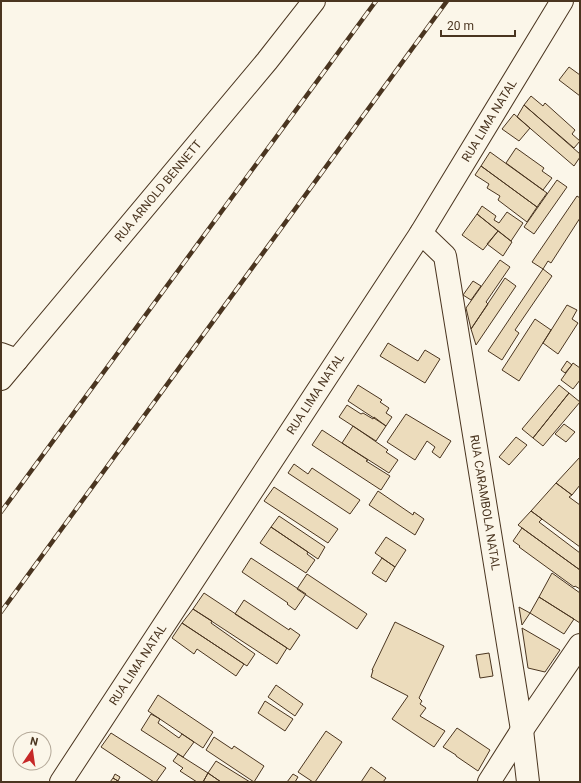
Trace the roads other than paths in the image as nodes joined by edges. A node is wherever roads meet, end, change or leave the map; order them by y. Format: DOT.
graph roads {
  1 [pos="314,1"];
  2 [pos="562,1"];
  3 [pos="421,233"];
  4 [pos="9,357"];
  5 [pos="1,379"];
  6 [pos="580,645"];
  7 [pos="522,730"];
  8 [pos="61,782"];
  9 [pos="489,782"];
  10 [pos="528,782"];
  1 -- 4 [label="street, RUA ARNOLD BENNETT"];
  2 -- 3 [label="street, RUA LIMA NATAL"];
  3 -- 7 [label="street, RUA CARAMBOLA NATAL"];
  3 -- 8 [label="street, RUA LIMA NATAL"];
  4 -- 5 [label="street, RUA ARNOLD BENNETT"];
  6 -- 7 [label="street"];
  7 -- 9 [label="street"];
  7 -- 10 [label="street, RUA CARAMBOLA NATAL"];
}
